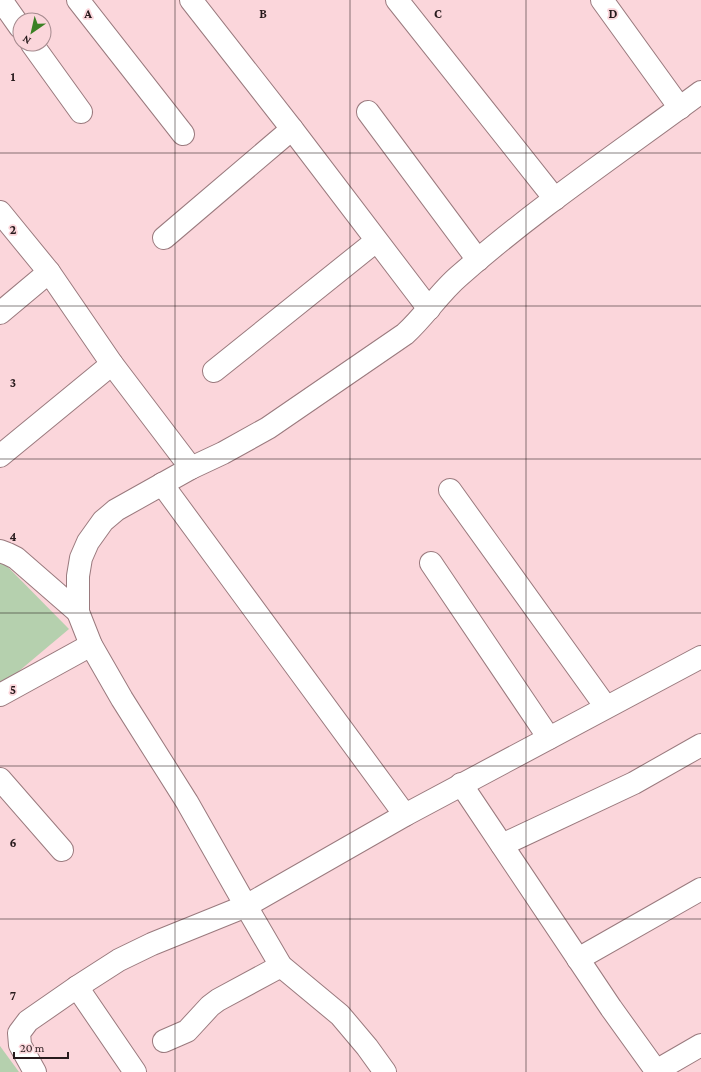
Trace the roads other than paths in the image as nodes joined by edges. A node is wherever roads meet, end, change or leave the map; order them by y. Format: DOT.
graph roads {
  1 [pos="1,0"];
  2 [pos="78,0"];
  3 [pos="192,0"];
  4 [pos="397,0"];
  5 [pos="602,0"];
  6 [pos="12,16"];
  7 [pos="38,52"];
  8 [pos="701,92"];
  9 [pos="680,108"];
  10 [pos="81,112"];
  11 [pos="368,112"];
  12 [pos="292,129"];
  13 [pos="183,134"];
  14 [pos="555,199"];
  15 [pos="0,212"];
  16 [pos="164,238"];
  17 [pos="376,241"];
  18 [pos="478,260"];
  19 [pos="49,272"];
  20 [pos="428,309"];
  21 [pos="0,313"];
  22 [pos="112,364"];
  23 [pos="214,371"];
  24 [pos="0,456"];
  25 [pos="191,468"];
  26 [pos="162,484"];
  27 [pos="450,490"];
  28 [pos="0,552"];
  29 [pos="431,563"];
  30 [pos="78,612"];
  31 [pos="91,645"];
  32 [pos="701,656"];
  33 [pos="0,695"];
  34 [pos="606,707"];
  35 [pos="549,738"];
  36 [pos="701,745"];
  37 [pos="0,779"];
  38 [pos="461,784"];
  39 [pos="405,815"];
  40 [pos="502,845"];
  41 [pos="62,850"];
  42 [pos="701,889"];
  43 [pos="246,906"];
  44 [pos="578,959"];
  45 [pos="281,966"];
  46 [pos="77,987"];
  47 [pos="164,1041"];
  48 [pos="701,1045"];
  49 [pos="656,1071"];
  50 [pos="35,1072"];
  51 [pos="135,1072"];
  52 [pos="386,1072"];
  1 -- 6 [label="street"];
  2 -- 13 [label="street"];
  3 -- 12 [label="street"];
  4 -- 14 [label="street"];
  5 -- 9 [label="street"];
  7 -- 10 [label="street"];
  8 -- 9 [label="street"];
  9 -- 14 [label="street"];
  11 -- 18 [label="street"];
  12 -- 16 [label="street"];
  12 -- 17 [label="street"];
  14 -- 18 [label="street"];
  15 -- 19 [label="street"];
  17 -- 20 [label="street"];
  17 -- 23 [label="street"];
  18 -- 20 [label="street"];
  19 -- 21 [label="street"];
  19 -- 22 [label="street"];
  20 -- 25 [label="street"];
  22 -- 24 [label="street"];
  22 -- 25 [label="street"];
  25 -- 26 [label="street"];
  26 -- 30 [label="street"];
  26 -- 39 [label="street"];
  27 -- 34 [label="street"];
  28 -- 30 [label="street"];
  29 -- 35 [label="street"];
  30 -- 31 [label="street"];
  31 -- 33 [label="street"];
  31 -- 43 [label="street"];
  32 -- 34 [label="street"];
  34 -- 35 [label="street"];
  35 -- 38 [label="street"];
  36 -- 40 [label="street"];
  37 -- 41 [label="street"];
  38 -- 39 [label="street"];
  38 -- 40 [label="street"];
  39 -- 43 [label="street"];
  40 -- 44 [label="street"];
  42 -- 44 [label="street"];
  43 -- 45 [label="street"];
  43 -- 46 [label="street"];
  44 -- 49 [label="street"];
  45 -- 47 [label="street"];
  45 -- 52 [label="street"];
  46 -- 50 [label="street"];
  46 -- 51 [label="street"];
  48 -- 49 [label="street"];
}
